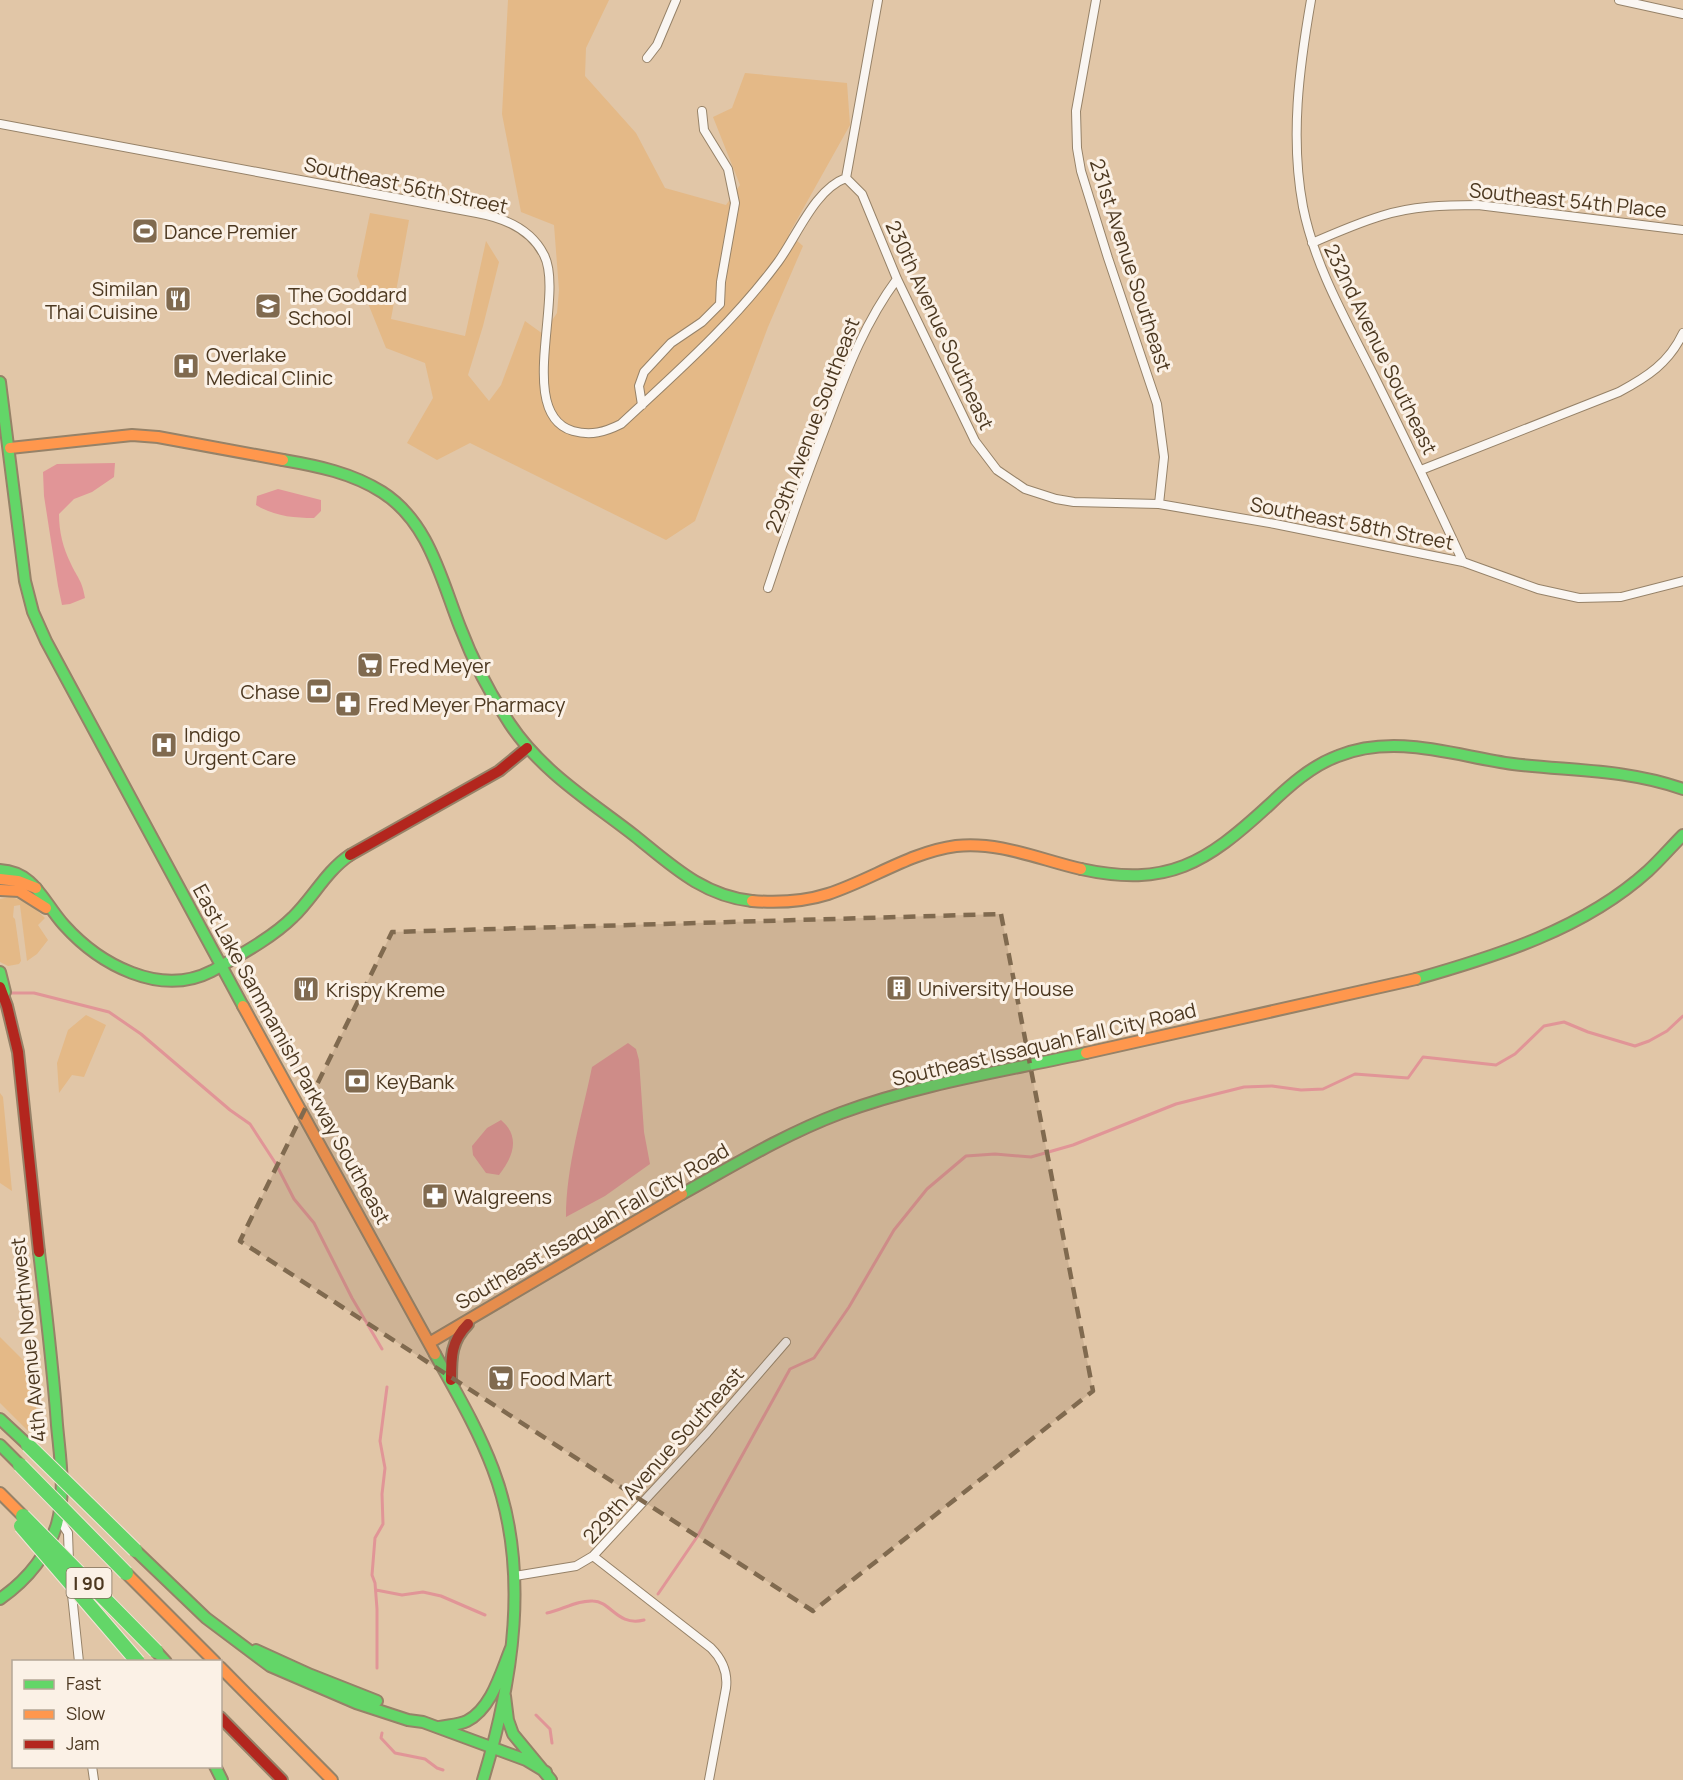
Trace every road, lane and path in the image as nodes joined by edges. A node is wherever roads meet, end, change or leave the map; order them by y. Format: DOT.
graph roads {
  1 [pos="676,0"];
  2 [pos="878,0"];
  3 [pos="1096,0"];
  4 [pos="1311,0"];
  5 [pos="1619,0"];
  6 [pos="1683,14"];
  7 [pos="646,58"];
  8 [pos="702,111"];
  9 [pos="0,124"];
  10 [pos="846,178"];
  11 [pos="1683,230"];
  12 [pos="1312,243"];
  13 [pos="897,279"];
  14 [pos="1683,333"];
  15 [pos="0,382"];
  16 [pos="642,405"];
  17 [pos="10,448"];
  18 [pos="1420,470"];
  19 [pos="1012,482"];
  20 [pos="1159,504"];
  21 [pos="1463,562"];
  22 [pos="1683,581"];
  23 [pos="768,588"];
  24 [pos="527,748"];
  25 [pos="1683,789"];
  26 [pos="1683,835"];
  27 [pos="0,870"];
  28 [pos="0,879"];
  29 [pos="36,888"];
  30 [pos="0,890"];
  31 [pos="54,913"];
  32 [pos="221,965"];
  33 [pos="3,989"];
  34 [pos="484,1310"];
  35 [pos="429,1342"];
  36 [pos="786,1342"];
  37 [pos="451,1384"];
  38 [pos="0,1419"];
  39 [pos="0,1445"];
  40 [pos="0,1493"];
  41 [pos="0,1499"];
  42 [pos="59,1519"];
  43 [pos="21,1520"];
  44 [pos="593,1557"];
  45 [pos="515,1576"];
  46 [pos="0,1599"];
  47 [pos="511,1648"];
  48 [pos="161,1656"];
  49 [pos="79,1660"];
  50 [pos="136,1660"];
  51 [pos="213,1660"];
  52 [pos="222,1669"];
  53 [pos="505,1696"];
  54 [pos="222,1719"];
  55 [pos="430,1725"];
  56 [pos="494,1748"];
  57 [pos="549,1776"];
  58 [pos="282,1780"];
  59 [pos="332,1780"];
  60 [pos="483,1780"];
  61 [pos="709,1780"];
  1 -- 7 [label="street"];
  2 -- 10 [label="street"];
  3 -- 20 [label="street, 231st Avenue Southeast"];
  4 -- 12 [label="street, 232nd Avenue Southeast"];
  5 -- 6 [label="street"];
  8 -- 16 [label="street"];
  9 -- 16 [label="street, Southeast 56th Street"];
  10 -- 13 [label="street, 230th Avenue Southeast"];
  10 -- 16 [label="street, Southeast 56th Street"];
  11 -- 12 [label="street, Southeast 54th Place"];
  12 -- 18 [label="street, 232nd Avenue Southeast"];
  13 -- 19 [label="street, 230th Avenue Southeast"];
  13 -- 23 [label="street, 229th Avenue Southeast"];
  14 -- 18 [label="street"];
  15 -- 17 [label="main road, East Lake Sammamish Parkway Southeast"];
  17 -- 24 [label="main road"];
  17 -- 32 [label="main road, East Lake Sammamish Parkway Southeast"];
  18 -- 21 [label="street, 232nd Avenue Southeast"];
  19 -- 20 [label="street, Southeast 58th Street"];
  20 -- 21 [label="street, Southeast 58th Street"];
  21 -- 22 [label="street, Southeast 58th Street"];
  24 -- 25 [label="main road"];
  24 -- 32 [label="main road"];
  26 -- 34 [label="main road, Southeast Issaquah Fall City Road"];
  27 -- 29 [label="main road"];
  28 -- 29 [label="main road"];
  29 -- 31 [label="main road"];
  30 -- 31 [label="main road"];
  31 -- 32 [label="main road"];
  32 -- 35 [label="main road, East Lake Sammamish Parkway Southeast"];
  33 -- 42 [label="main road, 4th Avenue Northwest"];
  34 -- 35 [label="main road, Southeast Issaquah Fall City Road"];
  34 -- 37 [label="main road"];
  35 -- 37 [label="main road, East Lake Sammamish Parkway Southeast"];
  36 -- 44 [label="street, 229th Avenue Southeast"];
  37 -- 45 [label="main road, East Lake Sammamish Parkway Southeast"];
  38 -- 55 [label="main road, bridge"];
  39 -- 51 [label="main road, I 90, bridge"];
  40 -- 43 [label="main road, I 90"];
  41 -- 43 [label="main road"];
  42 -- 46 [label="main road, 4th Avenue Northwest"];
  42 -- 49 [label="street"];
  43 -- 48 [label="main road, I 90, bridge"];
  43 -- 50 [label="main road, bridge"];
  44 -- 45 [label="street, 229th Avenue Southeast"];
  44 -- 61 [label="street"];
  45 -- 47 [label="main road, East Lake Sammamish Parkway Southeast"];
  47 -- 53 [label="main road, East Lake Sammamish Parkway Southeast"];
  47 -- 55 [label="main road"];
  52 -- 59 [label="main road"];
  53 -- 56 [label="main road, East Lake Sammamish Parkway Southeast"];
  53 -- 57 [label="main road"];
  54 -- 58 [label="main road"];
  55 -- 56 [label="main road"];
  56 -- 57 [label="main road"];
  56 -- 60 [label="main road, East Lake Sammamish Parkway Southeast"];
}
